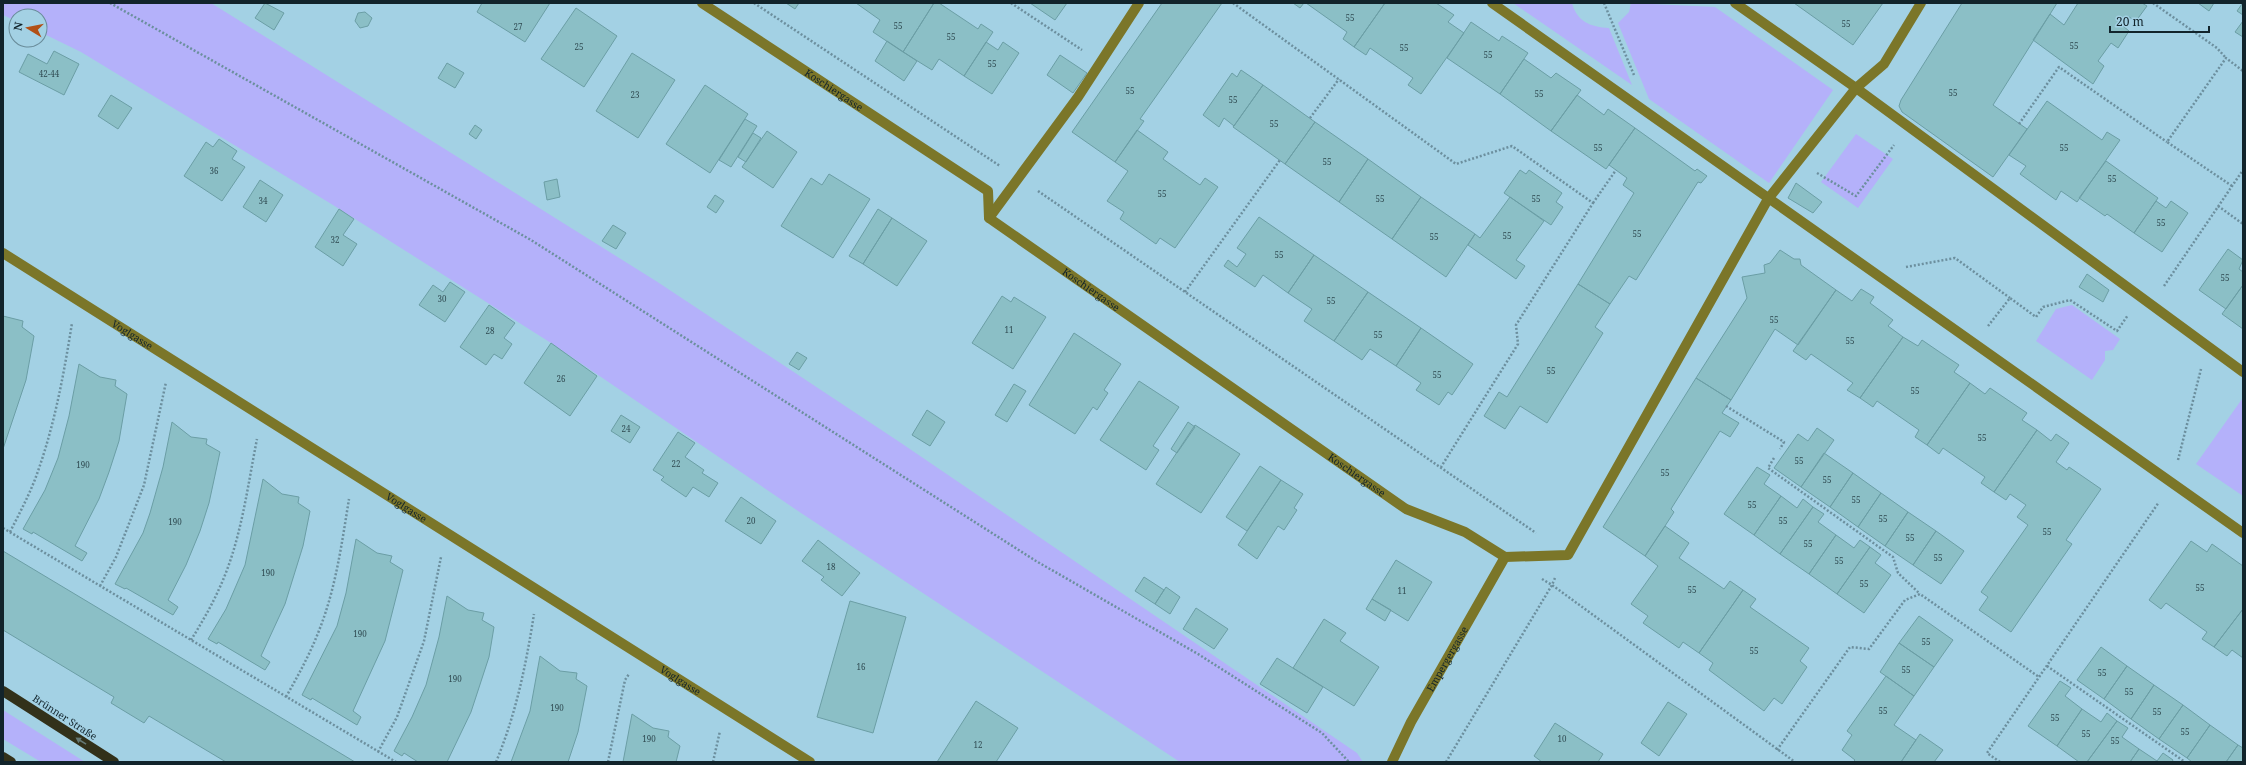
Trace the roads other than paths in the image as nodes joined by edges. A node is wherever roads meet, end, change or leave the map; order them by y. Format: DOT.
graph roads {
  1 [pos="702,3"];
  2 [pos="1139,3"];
  3 [pos="1492,3"];
  4 [pos="1735,3"];
  5 [pos="1921,3"];
  6 [pos="1856,88"];
  7 [pos="1768,199"];
  8 [pos="988,218"];
  9 [pos="3,252"];
  10 [pos="2243,372"];
  11 [pos="2243,533"];
  12 [pos="1505,557"];
  13 [pos="3,691"];
  14 [pos="3,757"];
  15 [pos="11,762"];
  16 [pos="114,762"];
  17 [pos="810,762"];
  18 [pos="1392,762"];
  1 -- 8 [label="street, Koschiergasse"];
  2 -- 8 [label="street"];
  3 -- 7 [label="street"];
  4 -- 6 [label="street"];
  5 -- 6 [label="street"];
  6 -- 7 [label="street"];
  6 -- 10 [label="street"];
  7 -- 11 [label="street"];
  7 -- 12 [label="street"];
  8 -- 12 [label="street, Koschiergasse"];
  9 -- 17 [label="street, Voglgasse"];
  12 -- 18 [label="street, Empergergasse"];
  16 -- 13 [label="main road, Brünner Straße, one-way"];
  14 -- 15 [label="main road"];
}
